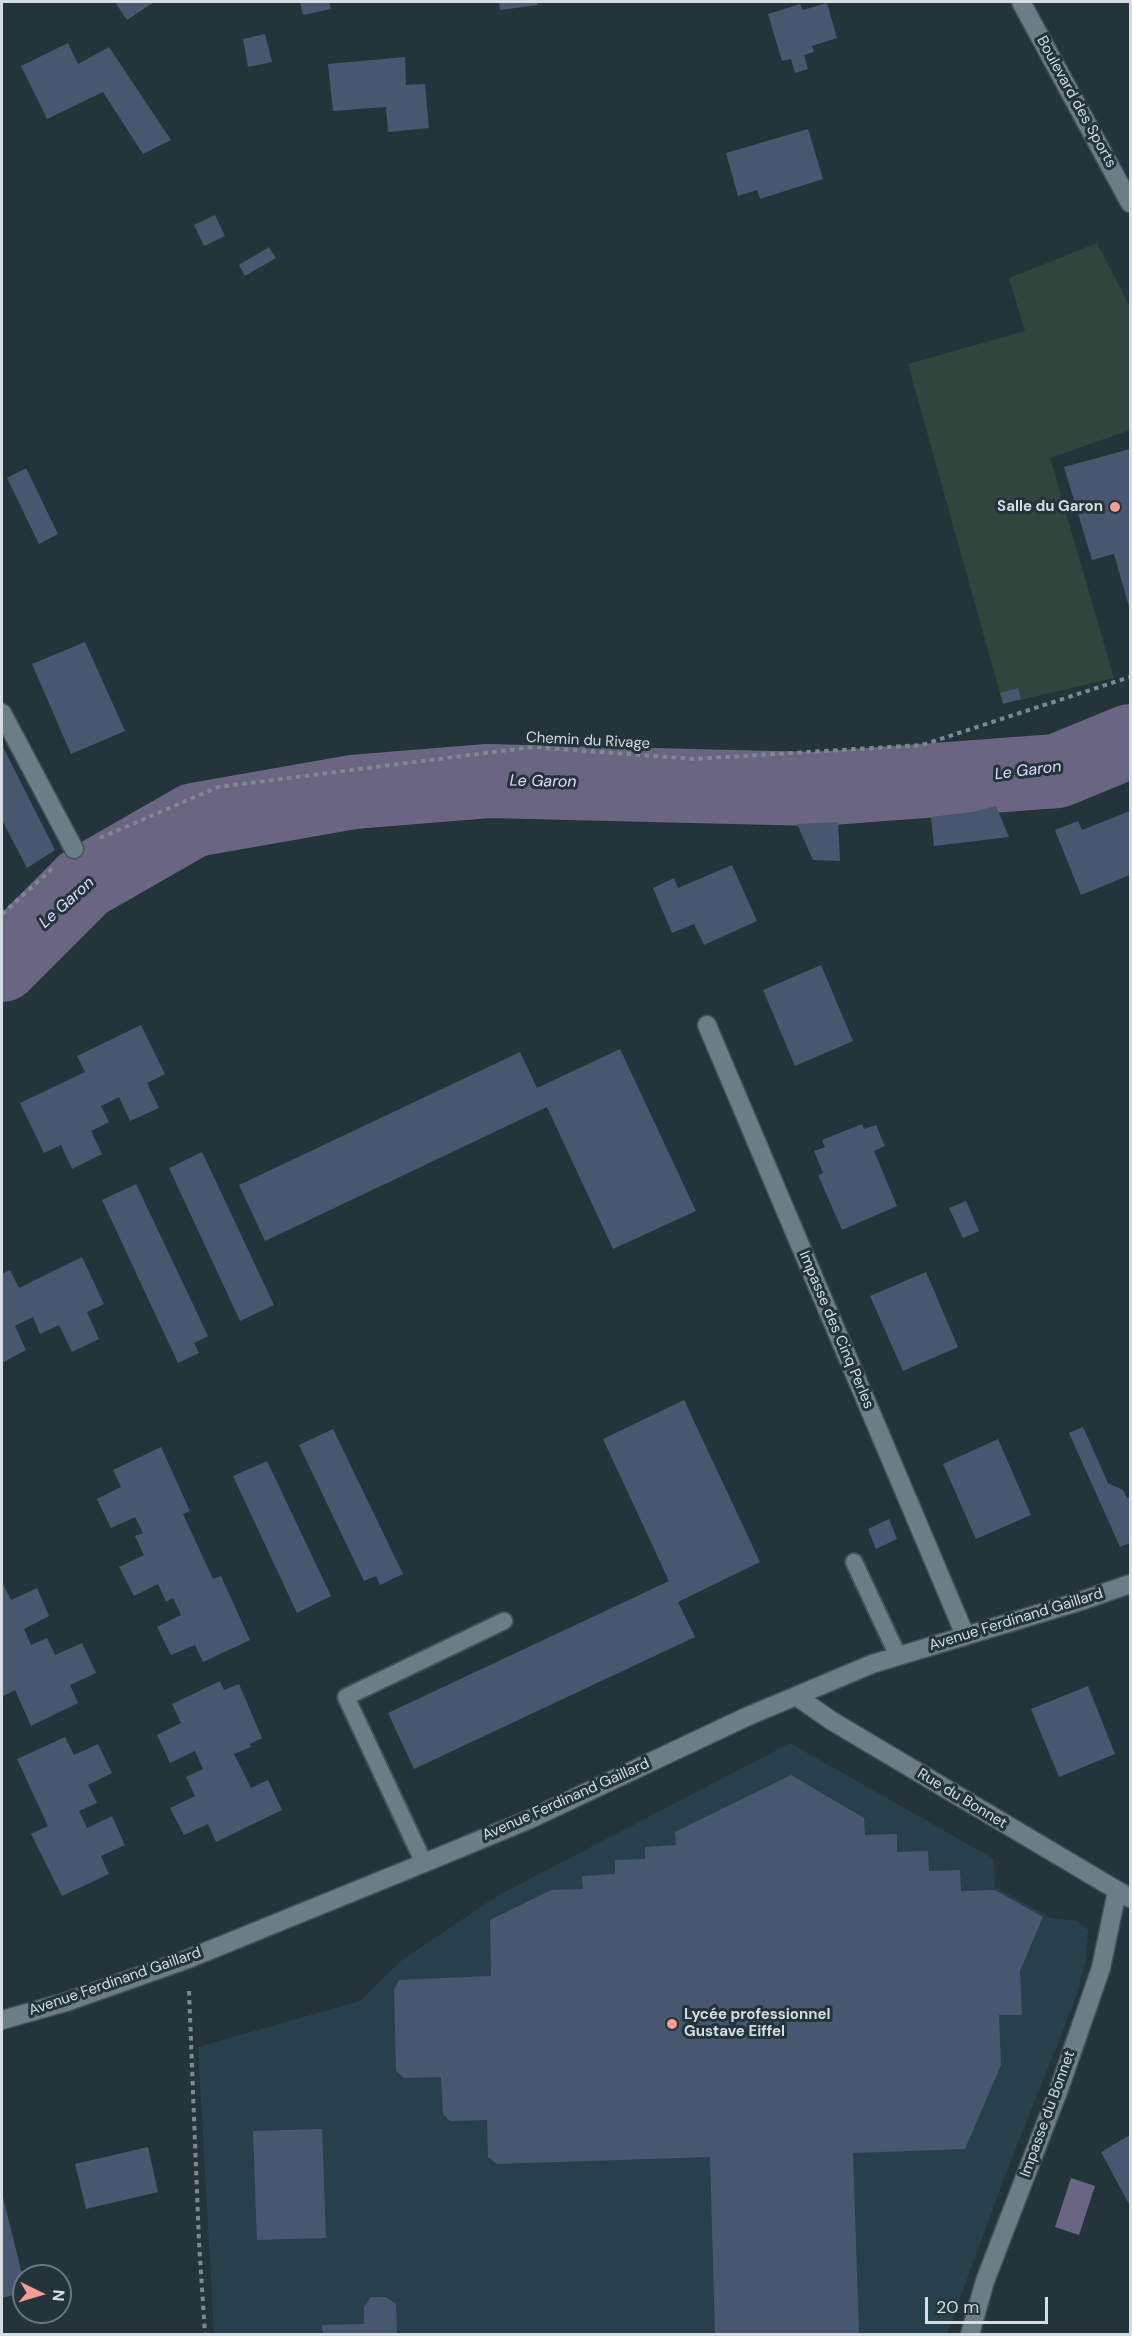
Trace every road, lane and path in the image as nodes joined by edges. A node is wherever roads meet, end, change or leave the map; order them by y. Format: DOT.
graph roads {
  1 [pos="1021,2"];
  2 [pos="1131,203"];
  3 [pos="1131,677"];
  4 [pos="2,713"];
  5 [pos="74,849"];
  6 [pos="2,914"];
  7 [pos="707,1025"];
  8 [pos="854,1562"];
  9 [pos="1131,1584"];
  10 [pos="504,1621"];
  11 [pos="965,1635"];
  12 [pos="898,1656"];
  13 [pos="796,1696"];
  14 [pos="424,1863"];
  15 [pos="1124,1895"];
  16 [pos="188,1959"];
  17 [pos="2,2020"];
  18 [pos="205,2334"];
  19 [pos="970,2334"];
  1 -- 2 [label="street, Boulevard des Sports"];
  3 -- 5 [label="path, Chemin du Rivage"];
  4 -- 5 [label="street"];
  5 -- 6 [label="path, Chemin du Rivage"];
  7 -- 11 [label="street, Impasse des Cinq Perles"];
  8 -- 12 [label="lane"];
  9 -- 11 [label="street, Avenue Ferdinand Gaillard"];
  10 -- 14 [label="lane"];
  11 -- 12 [label="street, Avenue Ferdinand Gaillard"];
  12 -- 13 [label="street, Avenue Ferdinand Gaillard"];
  13 -- 14 [label="street, Avenue Ferdinand Gaillard"];
  13 -- 15 [label="street, Rue du Bonnet"];
  14 -- 16 [label="street, Avenue Ferdinand Gaillard"];
  15 -- 19 [label="street, Impasse du Bonnet"];
  16 -- 17 [label="street, Avenue Ferdinand Gaillard"];
  16 -- 18 [label="path"];
}
